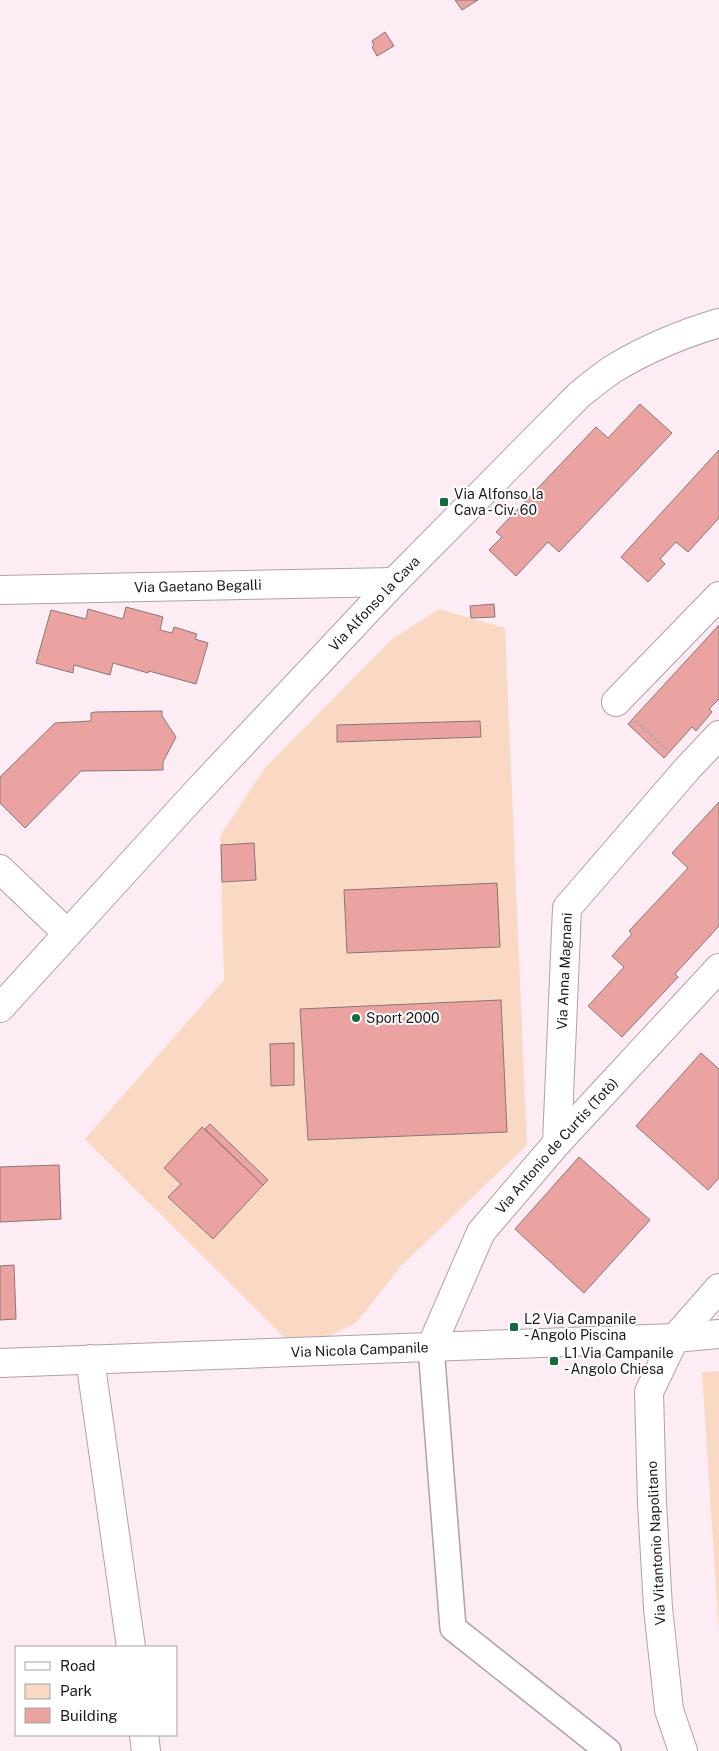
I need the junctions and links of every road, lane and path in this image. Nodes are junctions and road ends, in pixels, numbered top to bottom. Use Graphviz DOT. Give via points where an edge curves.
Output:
graph roads {
  1 [pos="719,323"];
  2 [pos="394,582"];
  3 [pos="0,590"];
  4 [pos="719,596"];
  5 [pos="616,702"];
  6 [pos="719,735"];
  7 [pos="687,769"];
  8 [pos="0,869"];
  9 [pos="67,933"];
  10 [pos="719,968"];
  11 [pos="0,1008"];
  12 [pos="557,1143"];
  13 [pos="719,1288"];
  14 [pos="719,1334"];
  15 [pos="675,1338"];
  16 [pos="431,1347"];
  17 [pos="90,1359"];
  18 [pos="0,1362"];
  19 [pos="131,1646"];
  20 [pos="144,1736"];
  21 [pos="146,1751"];
  22 [pos="608,1751"];
  23 [pos="683,1751"];
  1 -- 2 [label="street, Via Alfonso la Cava" via="648,350 612,370 579,395"];
  2 -- 3 [label="street, Via Gaetano Begalli"];
  2 -- 9 [label="street, Via Alfonso la Cava"];
  4 -- 5 [label="street"];
  5 -- 7 [label="path"];
  6 -- 7 [label="street, Via Anna Magnani"];
  7 -- 12 [label="street, Via Anna Magnani" via="567,908"];
  8 -- 9 [label="street"];
  9 -- 11 [label="street, Via Alfonso la Cava"];
  10 -- 12 [label="street, Via Antonio de Curtis (Totò)"];
  12 -- 16 [label="street, Via Antonio de Curtis (Totò)" via="481,1232"];
  13 -- 15 [label="street, Via Vitantonio Napolitano"];
  14 -- 15 [label="street, Via Nicola Campanile"];
  15 -- 16 [label="street, Via Nicola Campanile"];
  15 -- 23 [label="street, Via Vitantonio Napolitano" via="649,1392 658,1608 669,1710"];
  16 -- 17 [label="street, Via Nicola Campanile"];
  16 -- 22 [label="street" via="452,1628"];
  17 -- 18 [label="street, Via Nicola Campanile"];
  17 -- 19 [label="street"];
  20 -- 21 [label="street"];
}
